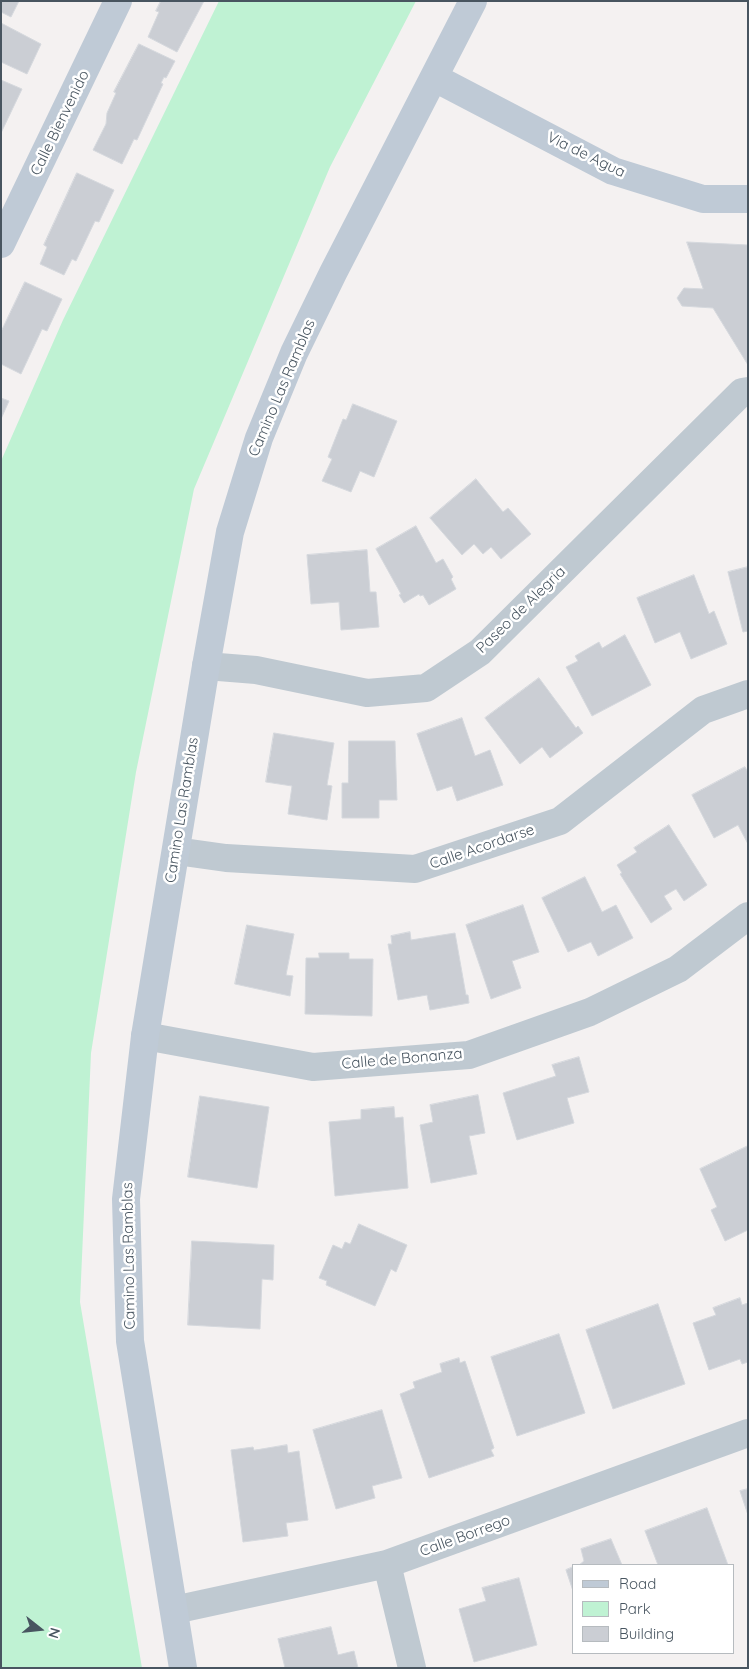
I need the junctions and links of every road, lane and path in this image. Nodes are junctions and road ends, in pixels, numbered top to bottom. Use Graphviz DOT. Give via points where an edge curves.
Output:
graph roads {
  1 [pos="118,1"];
  2 [pos="472,1"];
  3 [pos="435,78"];
  4 [pos="748,199"];
  5 [pos="1,244"];
  6 [pos="748,391"];
  7 [pos="206,666"];
  8 [pos="748,694"];
  9 [pos="176,851"];
  10 [pos="748,916"];
  11 [pos="145,1036"];
  12 [pos="748,1433"];
  13 [pos="388,1564"];
  14 [pos="174,1610"];
  15 [pos="183,1668"];
  16 [pos="412,1668"];
  1 -- 5 [label="main road, Calle Bienvenido"];
  2 -- 3 [label="main road, Camino Las Ramblas"];
  3 -- 4 [label="main road, Via de Agua" via="613,171 703,198"];
  3 -- 7 [label="main road, Camino Las Ramblas" via="294,353 259,438 230,532"];
  6 -- 7 [label="street, Paseo de Alegria" via="742,392 480,652 426,688 367,693 256,670"];
  7 -- 9 [label="main road, Camino Las Ramblas"];
  8 -- 9 [label="street, Calle Acordarse" via="703,710 560,821 415,869 226,858"];
  9 -- 11 [label="main road, Camino Las Ramblas"];
  10 -- 11 [label="street, Calle de Bonanza" via="678,969 590,1012 469,1054 313,1066"];
  11 -- 14 [label="main road, Camino Las Ramblas" via="126,1199 130,1341"];
  12 -- 13 [label="street, Calle Borrego"];
  13 -- 14 [label="street, Calle Borrego"];
  13 -- 16 [label="street"];
  14 -- 15 [label="main road, Camino Las Ramblas"];
}
